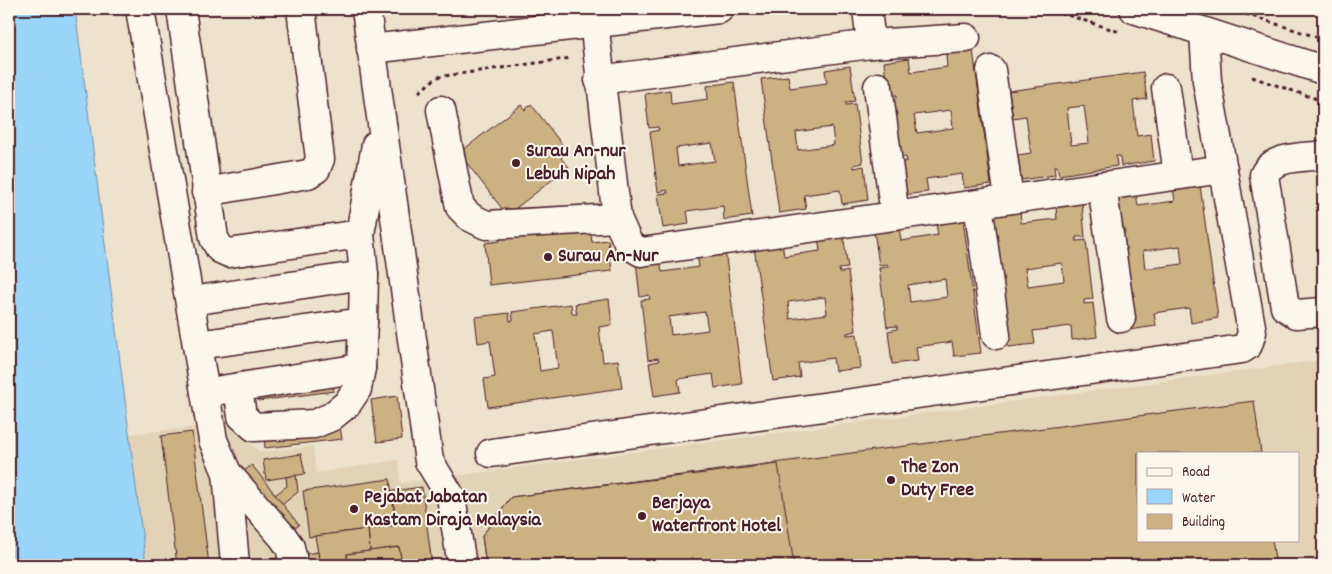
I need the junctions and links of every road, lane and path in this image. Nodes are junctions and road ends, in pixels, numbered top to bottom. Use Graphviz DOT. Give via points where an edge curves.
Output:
graph roads {
  1 [pos="140,9"];
  2 [pos="181,9"];
  3 [pos="302,9"];
  4 [pos="366,9"];
  5 [pos="410,9"];
  6 [pos="435,9"];
  7 [pos="709,9"];
  8 [pos="867,9"];
  9 [pos="1134,9"];
  10 [pos="1230,9"];
  11 [pos="594,22"];
  12 [pos="1195,22"];
  13 [pos="966,38"];
  14 [pos="1323,39"];
  15 [pos="871,44"];
  16 [pos="371,48"];
  17 [pos="579,58"];
  18 [pos="991,70"];
  19 [pos="1323,70"];
  20 [pos="599,80"];
  21 [pos="878,87"];
  22 [pos="1166,88"];
  23 [pos="419,92"];
  24 [pos="441,110"];
  25 [pos="380,121"];
  26 [pos="1323,155"];
  27 [pos="1222,168"];
  28 [pos="1178,175"];
  29 [pos="1102,186"];
  30 [pos="206,192"];
  31 [pos="1009,199"];
  32 [pos="978,204"];
  33 [pos="896,216"];
  34 [pos="616,218"];
  35 [pos="360,234"];
  36 [pos="364,275"];
  37 [pos="190,301"];
  38 [pos="1323,312"];
  39 [pos="1121,318"];
  40 [pos="363,322"];
  41 [pos="996,335"];
  42 [pos="197,345"];
  43 [pos="361,368"];
  44 [pos="238,388"];
  45 [pos="205,393"];
  46 [pos="491,452"];
  47 [pos="227,473"];
  48 [pos="292,556"];
  49 [pos="235,564"];
  50 [pos="460,564"];
  1 -- 37 [label="street"];
  2 -- 30 [label="street"];
  3 -- 30 [label="street" via="320,159 316,169 308,174"];
  4 -- 16 [label="street"];
  5 -- 6 [label="path"];
  7 -- 11 [label="street"];
  8 -- 15 [label="street"];
  9 -- 12 [label="street"];
  10 -- 14 [label="path"];
  11 -- 16 [label="street"];
  11 -- 20 [label="street"];
  12 -- 19 [label="street"];
  12 -- 27 [label="street"];
  13 -- 15 [label="street"];
  15 -- 20 [label="street"];
  16 -- 25 [label="street"];
  17 -- 23 [label="path" via="436,77"];
  18 -- 31 [label="street"];
  20 -- 34 [label="street"];
  21 -- 33 [label="street"];
  22 -- 28 [label="street"];
  24 -- 34 [label="street" via="460,207 470,218 486,225"];
  25 -- 35 [label="street"];
  25 -- 50 [label="street" via="429,461 451,497"];
  26 -- 38 [label="street" via="1279,162 1267,168 1264,175 1285,306 1296,314"];
  27 -- 28 [label="street"];
  27 -- 46 [label="street" via="1252,332 1248,345 1242,349"];
  28 -- 29 [label="street"];
  29 -- 31 [label="street"];
  29 -- 39 [label="street"];
  30 -- 35 [label="street" via="214,238 220,249 229,253"];
  31 -- 32 [label="street"];
  32 -- 33 [label="street"];
  32 -- 41 [label="street"];
  33 -- 34 [label="street" via="641,252 629,245"];
  35 -- 36 [label="street"];
  36 -- 37 [label="street"];
  36 -- 40 [label="street"];
  37 -- 42 [label="street"];
  40 -- 42 [label="street"];
  40 -- 43 [label="street"];
  42 -- 45 [label="street"];
  43 -- 44 [label="street"];
  43 -- 44 [label="street" via="357,389 347,404 331,418 314,424 254,427 242,416"];
  44 -- 45 [label="street"];
  45 -- 47 [label="street" via="213,440"];
  47 -- 48 [label="street" via="290,547"];
  47 -- 49 [label="street"];
}
